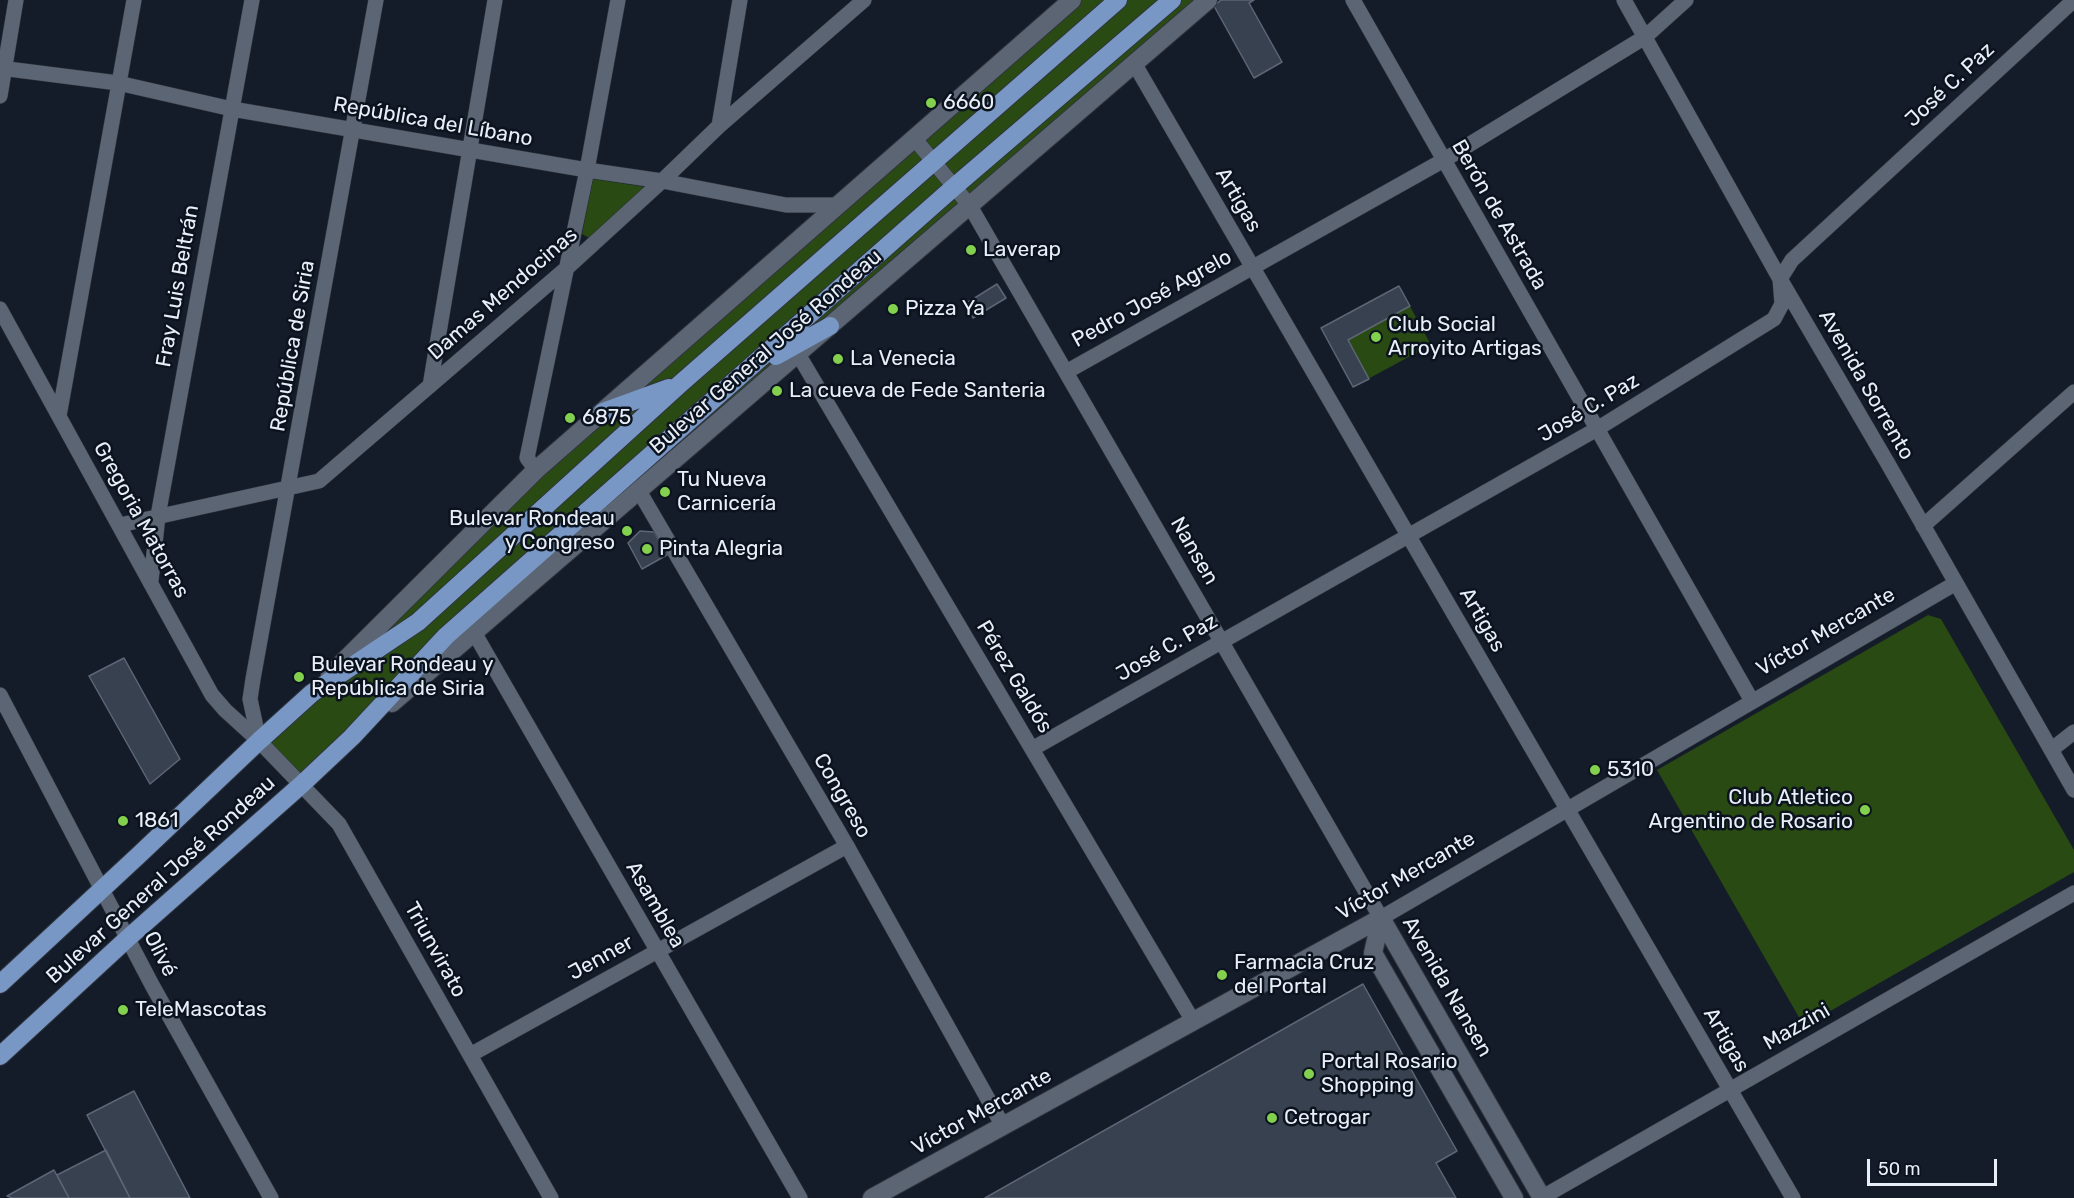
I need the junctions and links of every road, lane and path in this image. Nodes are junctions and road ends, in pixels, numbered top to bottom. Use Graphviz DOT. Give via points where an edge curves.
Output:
graph roads {
  1 [pos="16,0"];
  2 [pos="134,0"];
  3 [pos="252,0"];
  4 [pos="376,0"];
  5 [pos="495,0"];
  6 [pos="618,0"];
  7 [pos="740,0"];
  8 [pos="864,0"];
  9 [pos="1072,0"];
  10 [pos="1118,0"];
  11 [pos="1208,0"];
  12 [pos="1353,0"];
  13 [pos="1624,0"];
  14 [pos="1686,0"];
  15 [pos="1171,1"];
  16 [pos="2071,3"];
  17 [pos="1645,37"];
  18 [pos="1134,63"];
  19 [pos="2,68"];
  20 [pos="118,83"];
  21 [pos="0,96"];
  22 [pos="232,109"];
  23 [pos="719,126"];
  24 [pos="354,130"];
  25 [pos="914,138"];
  26 [pos="470,150"];
  27 [pos="1444,160"];
  28 [pos="933,161"];
  29 [pos="587,170"];
  30 [pos="662,181"];
  31 [pos="954,187"];
  32 [pos="856,190"];
  33 [pos="970,206"];
  34 [pos="1253,266"];
  35 [pos="568,267"];
  36 [pos="1780,279"];
  37 [pos="0,309"];
  38 [pos="830,326"];
  39 [pos="798,354"];
  40 [pos="748,371"];
  41 [pos="1066,372"];
  42 [pos="680,384"];
  43 [pos="430,386"];
  44 [pos="2074,392"];
  45 [pos="603,412"];
  46 [pos="59,416"];
  47 [pos="1597,429"];
  48 [pos="537,470"];
  49 [pos="289,487"];
  50 [pos="639,491"];
  51 [pos="158,516"];
  52 [pos="120,525"];
  53 [pos="1923,526"];
  54 [pos="1409,535"];
  55 [pos="151,581"];
  56 [pos="1956,583"];
  57 [pos="475,634"];
  58 [pos="1222,641"];
  59 [pos="312,693"];
  60 [pos="0,695"];
  61 [pos="250,699"];
  62 [pos="1752,701"];
  63 [pos="225,710"];
  64 [pos="2074,732"];
  65 [pos="352,737"];
  66 [pos="259,741"];
  67 [pos="1032,749"];
  68 [pos="2051,750"];
  69 [pos="301,785"];
  70 [pos="2074,790"];
  71 [pos="1567,809"];
  72 [pos="848,846"];
  73 [pos="101,891"];
  74 [pos="2074,893"];
  75 [pos="1381,918"];
  76 [pos="128,938"];
  77 [pos="658,951"];
  78 [pos="0,984"];
  79 [pos="1193,1021"];
  80 [pos="470,1055"];
  81 [pos="0,1056"];
  82 [pos="1730,1090"];
  83 [pos="1003,1126"];
  84 [pos="271,1198"];
  85 [pos="551,1198"];
  86 [pos="800,1198"];
  87 [pos="872,1198"];
  88 [pos="1514,1198"];
  89 [pos="1542,1198"];
  90 [pos="1793,1198"];
  1 -- 19 [label="street"];
  2 -- 20 [label="street"];
  3 -- 22 [label="street, Fray Luis Beltrán"];
  4 -- 24 [label="street, República de Siria"];
  5 -- 26 [label="street"];
  6 -- 29 [label="street"];
  7 -- 23 [label="street"];
  8 -- 23 [label="street, Damas Mendocinas"];
  9 -- 25 [label="main road, Bulevar General José Rondeau"];
  10 -- 28 [label="main road, Bulevar General José Rondeau"];
  11 -- 18 [label="main road, Bulevar General José Rondeau"];
  12 -- 27 [label="street, Berón de Astrada"];
  13 -- 17 [label="street, Avenida Sorrento"];
  14 -- 17 [label="street, Pedro José Agrelo"];
  15 -- 31 [label="main road, Bulevar General José Rondeau"];
  16 -- 36 [label="street, José C. Paz" via="1792,260"];
  17 -- 27 [label="street, Pedro José Agrelo"];
  17 -- 36 [label="street, Avenida Sorrento"];
  18 -- 33 [label="main road, Bulevar General José Rondeau"];
  18 -- 34 [label="street, Artigas"];
  19 -- 20 [label="street, República del Líbano"];
  19 -- 21 [label="street"];
  20 -- 22 [label="street, República del Líbano"];
  20 -- 46 [label="street"];
  22 -- 24 [label="street, República del Líbano"];
  22 -- 51 [label="street, Fray Luis Beltrán"];
  23 -- 30 [label="street, Damas Mendocinas"];
  24 -- 26 [label="street, República del Líbano"];
  24 -- 49 [label="street, República de Siria"];
  25 -- 28 [label="street"];
  25 -- 32 [label="main road, Bulevar General José Rondeau"];
  26 -- 29 [label="street, República del Líbano"];
  26 -- 43 [label="street"];
  27 -- 34 [label="street, Pedro José Agrelo"];
  27 -- 47 [label="street, Berón de Astrada"];
  28 -- 31 [label="street"];
  28 -- 42 [label="main road, Bulevar General José Rondeau"];
  29 -- 30 [label="street, República del Líbano"];
  29 -- 35 [label="street"];
  30 -- 32 [label="street, República del Líbano" via="786,205 837,205"];
  30 -- 35 [label="street, Damas Mendocinas"];
  31 -- 33 [label="street"];
  31 -- 40 [label="main road, Bulevar General José Rondeau"];
  32 -- 45 [label="main road, Bulevar General José Rondeau"];
  33 -- 38 [label="main road, Bulevar General José Rondeau"];
  33 -- 41 [label="street, Nansen"];
  34 -- 41 [label="street, Pedro José Agrelo"];
  34 -- 54 [label="street, Artigas"];
  35 -- 43 [label="street, Damas Mendocinas"];
  35 -- 48 [label="street" via="527,458"];
  36 -- 47 [label="street, José C. Paz" via="1782,303 1774,319"];
  36 -- 53 [label="street, Avenida Sorrento"];
  37 -- 46 [label="street, Gregoria Matorras"];
  38 -- 39 [label="main road, Bulevar General José Rondeau"];
  38 -- 40 [label="main road"];
  39 -- 50 [label="main road, Bulevar General José Rondeau"];
  39 -- 67 [label="street, Pérez Galdós"];
  40 -- 65 [label="main road, Bulevar General José Rondeau" via="446,636"];
  41 -- 58 [label="street, Nansen"];
  42 -- 45 [label="main road"];
  42 -- 59 [label="main road, Bulevar General José Rondeau" via="418,622"];
  43 -- 49 [label="street, Damas Mendocinas" via="319,481"];
  44 -- 53 [label="street"];
  45 -- 48 [label="main road, Bulevar General José Rondeau"];
  46 -- 52 [label="street, Gregoria Matorras"];
  47 -- 54 [label="street, José C. Paz"];
  47 -- 62 [label="street, Berón de Astrada"];
  48 -- 59 [label="main road, Bulevar General José Rondeau"];
  49 -- 51 [label="street, Damas Mendocinas"];
  49 -- 61 [label="street, República de Siria"];
  50 -- 57 [label="main road, Bulevar General José Rondeau"];
  50 -- 72 [label="street, Congreso"];
  51 -- 52 [label="street, Damas Mendocinas"];
  51 -- 55 [label="street, Fray Luis Beltrán"];
  52 -- 55 [label="street, Gregoria Matorras"];
  53 -- 56 [label="street, Avenida Sorrento"];
  54 -- 58 [label="street, José C. Paz"];
  54 -- 71 [label="street, Artigas"];
  55 -- 63 [label="street, Gregoria Matorras" via="212,695"];
  56 -- 62 [label="street, Víctor Mercante"];
  56 -- 68 [label="street, Avenida Sorrento"];
  57 -- 65 [label="main road, Bulevar General José Rondeau"];
  57 -- 77 [label="street, Asamblea"];
  58 -- 67 [label="street, José C. Paz"];
  58 -- 75 [label="street, Nansen"];
  59 -- 66 [label="main road, Bulevar General José Rondeau"];
  60 -- 73 [label="street, Olivé"];
  61 -- 63 [label="street" via="235,710"];
  61 -- 66 [label="street, República de Siria"];
  62 -- 71 [label="street, Víctor Mercante"];
  63 -- 66 [label="street, Gregoria Matorras"];
  64 -- 68 [label="street"];
  65 -- 69 [label="main road, Bulevar General José Rondeau"];
  66 -- 69 [label="street, Triunvirato"];
  66 -- 73 [label="main road, Bulevar General José Rondeau"];
  67 -- 79 [label="street, Pérez Galdós"];
  68 -- 70 [label="street, Avenida Sorrento"];
  69 -- 76 [label="main road, Bulevar General José Rondeau"];
  69 -- 80 [label="street, Triunvirato" via="339,824"];
  71 -- 75 [label="street, Víctor Mercante"];
  71 -- 82 [label="street, Artigas"];
  72 -- 77 [label="street, Jenner"];
  72 -- 83 [label="street, Congreso"];
  73 -- 76 [label="street, Olivé"];
  73 -- 78 [label="main road, Bulevar General José Rondeau"];
  74 -- 82 [label="street, Mazzini"];
  75 -- 79 [label="main road, Víctor Mercante"];
  75 -- 88 [label="main road, Avenida Nansen" via="1373,953"];
  75 -- 89 [label="main road, Avenida Nansen"];
  76 -- 81 [label="main road, Bulevar General José Rondeau"];
  76 -- 84 [label="street, Olivé"];
  77 -- 80 [label="street, Jenner"];
  77 -- 86 [label="street, Asamblea"];
  79 -- 83 [label="main road, Víctor Mercante"];
  80 -- 85 [label="street, Triunvirato"];
  82 -- 89 [label="street, Mazzini"];
  82 -- 90 [label="street, Artigas"];
  83 -- 87 [label="main road, Víctor Mercante"];
}
